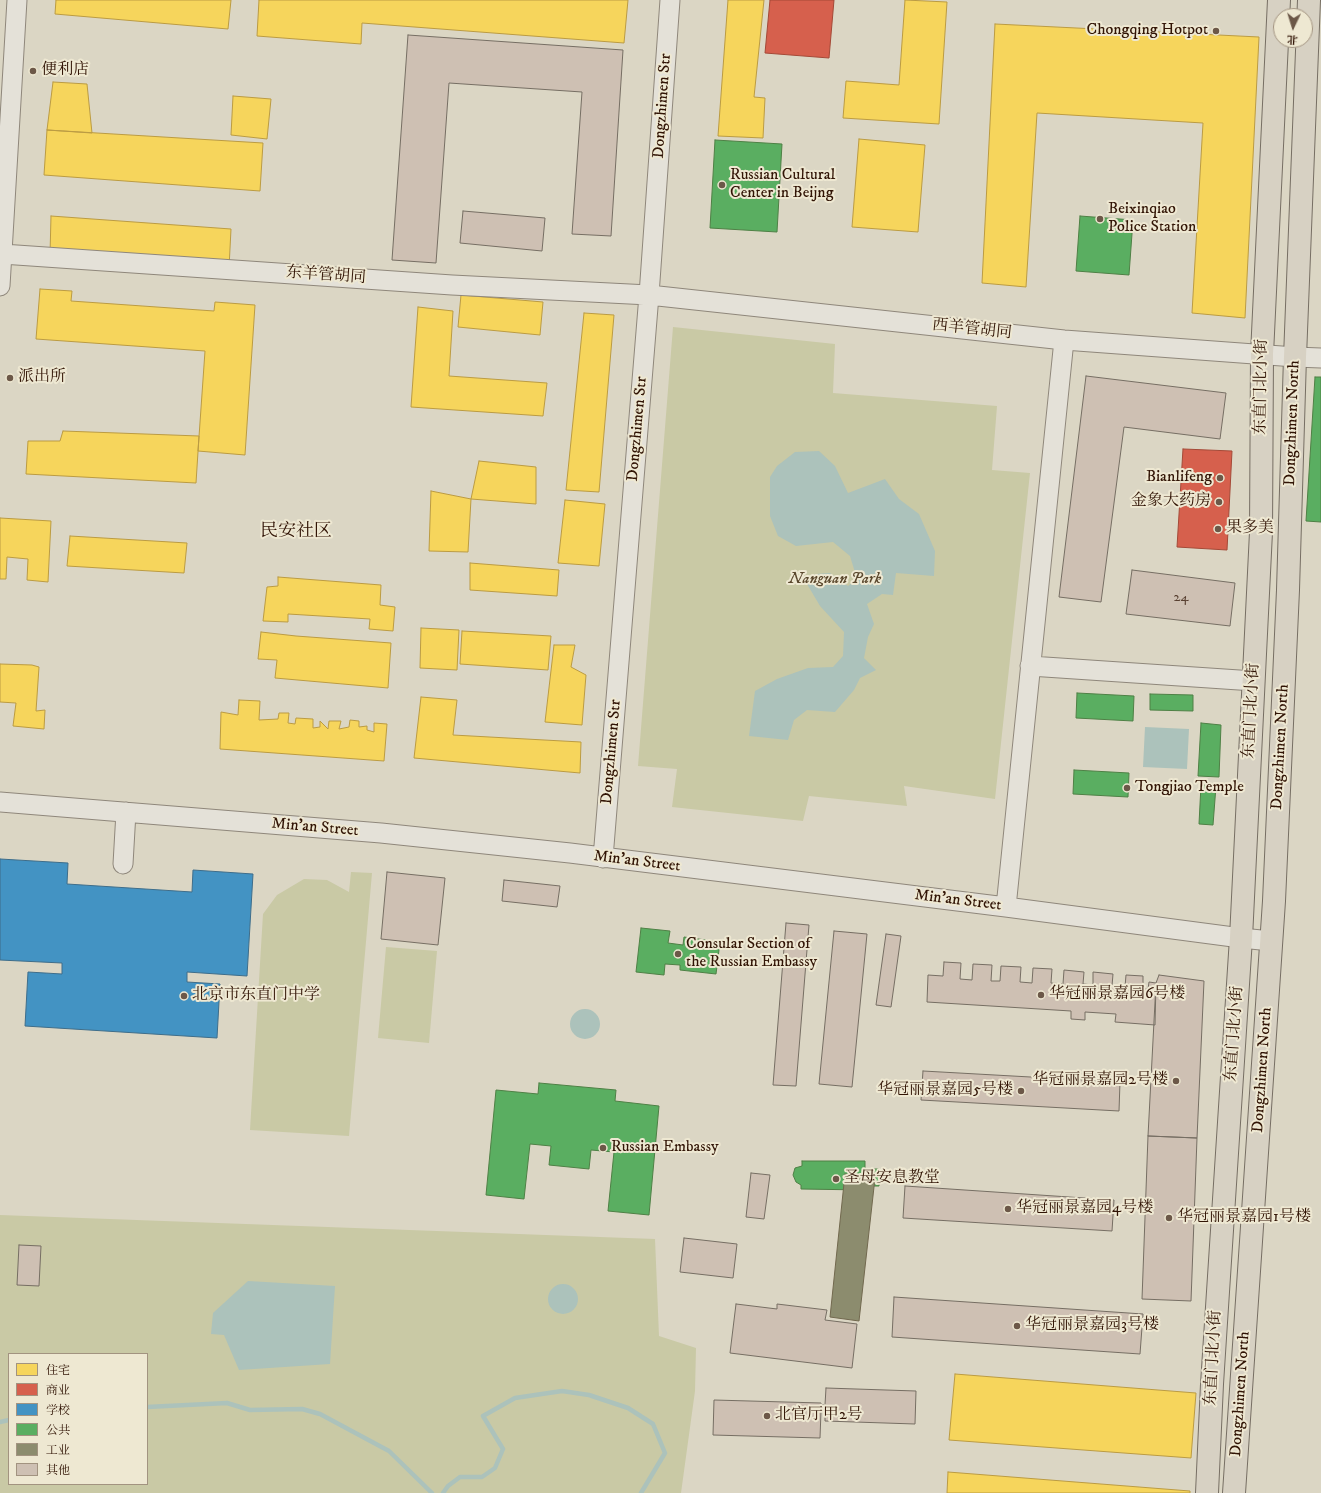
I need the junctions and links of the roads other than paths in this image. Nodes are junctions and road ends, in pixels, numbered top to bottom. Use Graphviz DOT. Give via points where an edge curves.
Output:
graph roads {
  1 [pos="17,0"];
  2 [pos="670,0"];
  3 [pos="1279,0"];
  4 [pos="1310,0"];
  5 [pos="2,254"];
  6 [pos="0,286"];
  7 [pos="649,295"];
  8 [pos="1064,340"];
  9 [pos="1262,354"];
  10 [pos="1295,357"];
  11 [pos="1321,358"];
  12 [pos="1030,666"];
  13 [pos="1254,681"];
  14 [pos="0,802"];
  15 [pos="126,812"];
  16 [pos="603,858"];
  17 [pos="123,864"];
  18 [pos="1006,906"];
  19 [pos="1241,938"];
  20 [pos="1272,941"];
  21 [pos="1207,1493"];
  22 [pos="1234,1493"];
  1 -- 5 [label="street"];
  2 -- 7 [label="street, Dongzhimen Str"];
  3 -- 9 [label="main road, 东直门北小街"];
  4 -- 10 [label="main road, Dongzhimen North"];
  5 -- 6 [label="street"];
  5 -- 7 [label="street, 东羊管胡同" via="452,285"];
  7 -- 8 [label="street, 西羊管胡同"];
  7 -- 16 [label="street, Dongzhimen Str"];
  8 -- 9 [label="street, 西羊管胡同"];
  8 -- 12 [label="street"];
  9 -- 10 [label="street, 西羊管胡同"];
  9 -- 13 [label="main road, 东直门北小街" via="1261,532"];
  10 -- 11 [label="street, 西羊管胡同"];
  10 -- 20 [label="main road, Dongzhimen North"];
  12 -- 13 [label="street"];
  12 -- 18 [label="street"];
  13 -- 19 [label="main road, 东直门北小街"];
  14 -- 15 [label="street, Min'an Street"];
  15 -- 16 [label="street, Min'an Street" via="381,833"];
  15 -- 17 [label="street"];
  16 -- 18 [label="street, Min'an Street"];
  18 -- 19 [label="street, Min'an Street"];
  19 -- 20 [label="street, Min'an Street"];
  19 -- 21 [label="main road, 东直门北小街"];
  20 -- 22 [label="main road, Dongzhimen North"];
}
